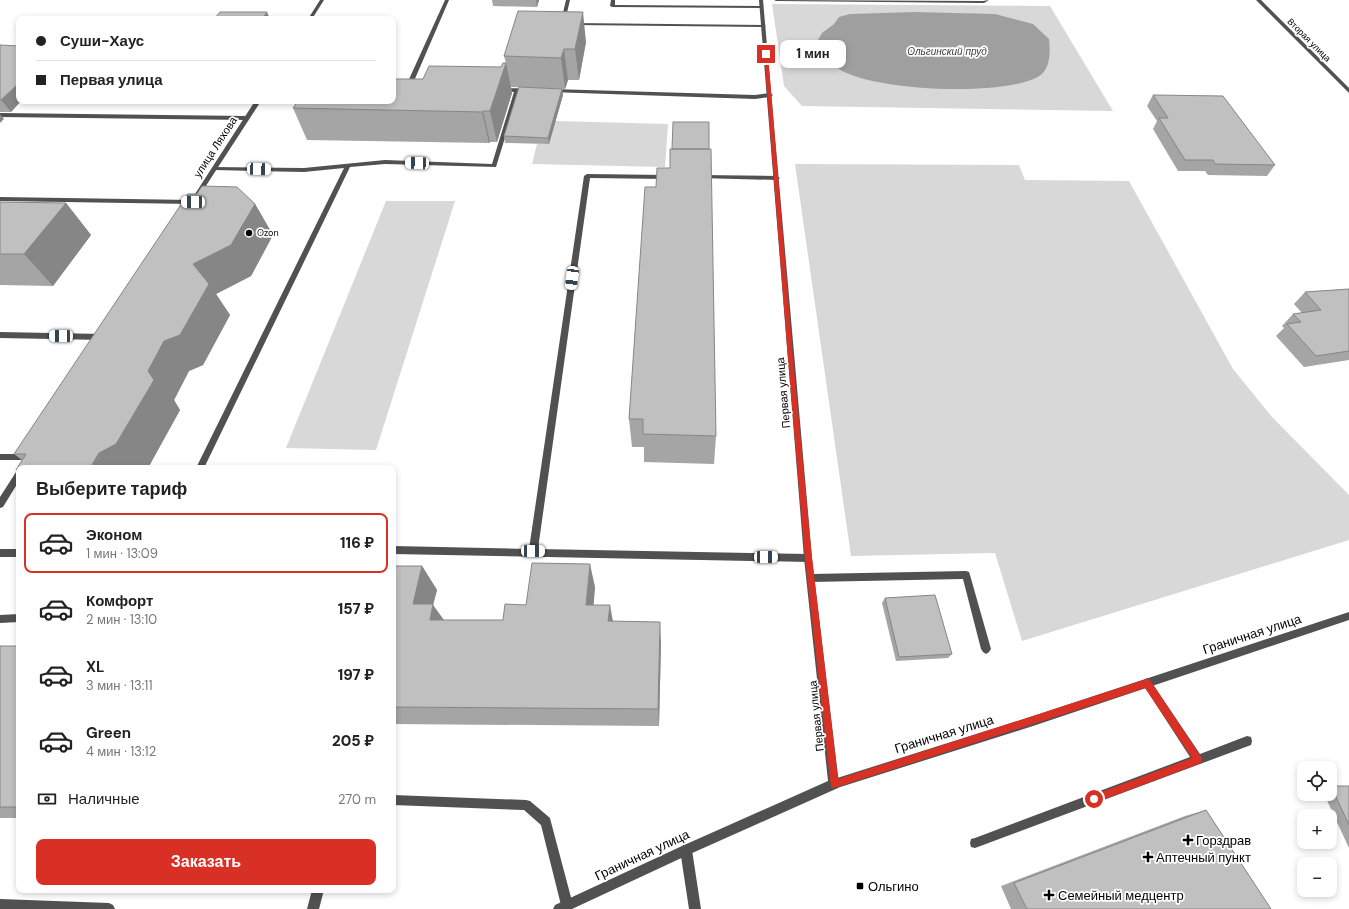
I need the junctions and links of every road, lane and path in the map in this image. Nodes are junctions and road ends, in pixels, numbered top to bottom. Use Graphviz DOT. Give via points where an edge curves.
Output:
graph roads {
  1 [pos="322,0"];
  2 [pos="447,0"];
  3 [pos="568,0"];
  4 [pos="613,0"];
  5 [pos="776,0"];
  6 [pos="987,0"];
  7 [pos="1258,0"];
  8 [pos="762,3"];
  9 [pos="312,16"];
  10 [pos="764,26"];
  11 [pos="400,87"];
  12 [pos="408,88"];
  13 [pos="416,88"];
  14 [pos="494,90"];
  15 [pos="517,90"];
  16 [pos="533,91"];
  17 [pos="548,91"];
  18 [pos="1349,91"];
  19 [pos="770,95"];
  20 [pos="256,104"];
  21 [pos="0,115"];
  22 [pos="247,118"];
  23 [pos="348,166"];
  24 [pos="215,168"];
  25 [pos="672,177"];
  26 [pos="695,177"];
  27 [pos="776,178"];
  28 [pos="0,199"];
  29 [pos="193,202"];
  30 [pos="189,208"];
  31 [pos="0,335"];
  32 [pos="102,344"];
  33 [pos="0,457"];
  34 [pos="30,457"];
  35 [pos="201,465"];
  36 [pos="16,479"];
  37 [pos="0,504"];
  38 [pos="396,550"];
  39 [pos="533,551"];
  40 [pos="0,553"];
  41 [pos="16,553"];
  42 [pos="808,558"];
  43 [pos="811,578"];
  44 [pos="1348,617"];
  45 [pos="16,618"];
  46 [pos="0,619"];
  47 [pos="986,650"];
  48 [pos="1147,683"];
  49 [pos="1247,741"];
  50 [pos="1198,760"];
  51 [pos="834,784"];
  52 [pos="396,800"];
  53 [pos="975,843"];
  54 [pos="686,850"];
  55 [pos="317,893"];
  56 [pos="0,905"];
  57 [pos="563,907"];
  58 [pos="109,909"];
  59 [pos="312,909"];
  60 [pos="695,909"];
  1 -- 9 [label="street"];
  2 -- 12 [label="street"];
  3 -- 10 [label="street" via="562,24"];
  4 -- 8 [label="street" via="612,6"];
  5 -- 6 [label="street"];
  7 -- 18 [label="street, Вторая улица"];
  8 -- 10 [label="street, Первая улица"];
  10 -- 19 [label="street, Первая улица"];
  11 -- 12 [label="street"];
  12 -- 13 [label="street"];
  14 -- 15 [label="street"];
  15 -- 16 [label="street"];
  15 -- 23 [label="street" via="494,166 385,162"];
  17 -- 19 [label="street" via="755,97"];
  19 -- 27 [label="street, Первая улица"];
  20 -- 22 [label="street, улица Ляхова"];
  21 -- 22 [label="street"];
  22 -- 24 [label="street, улица Ляхова"];
  23 -- 24 [label="street" via="304,170"];
  23 -- 35 [label="street"];
  24 -- 29 [label="street, улица Ляхова"];
  25 -- 39 [label="street" via="587,176"];
  26 -- 27 [label="street"];
  27 -- 42 [label="street, Первая улица"];
  28 -- 29 [label="street"];
  29 -- 30 [label="street, улица Ляхова"];
  31 -- 32 [label="street" via="109,334"];
  33 -- 34 [label="street"];
  36 -- 37 [label="street"];
  38 -- 39 [label="street"];
  39 -- 42 [label="street"];
  40 -- 41 [label="street"];
  42 -- 43 [label="street, Первая улица"];
  43 -- 47 [label="street" via="966,575"];
  43 -- 51 [label="street, Первая улица"];
  44 -- 48 [label="street, Граничная улица"];
  45 -- 46 [label="street"];
  48 -- 50 [label="street"];
  48 -- 51 [label="street, Граничная улица"];
  49 -- 50 [label="street"];
  50 -- 53 [label="street"];
  51 -- 54 [label="street, Граничная улица"];
  52 -- 57 [label="street" via="526,804 546,822"];
  54 -- 57 [label="street, Граничная улица"];
  54 -- 60 [label="street"];
  55 -- 59 [label="street"];
  56 -- 58 [label="street"];
}
